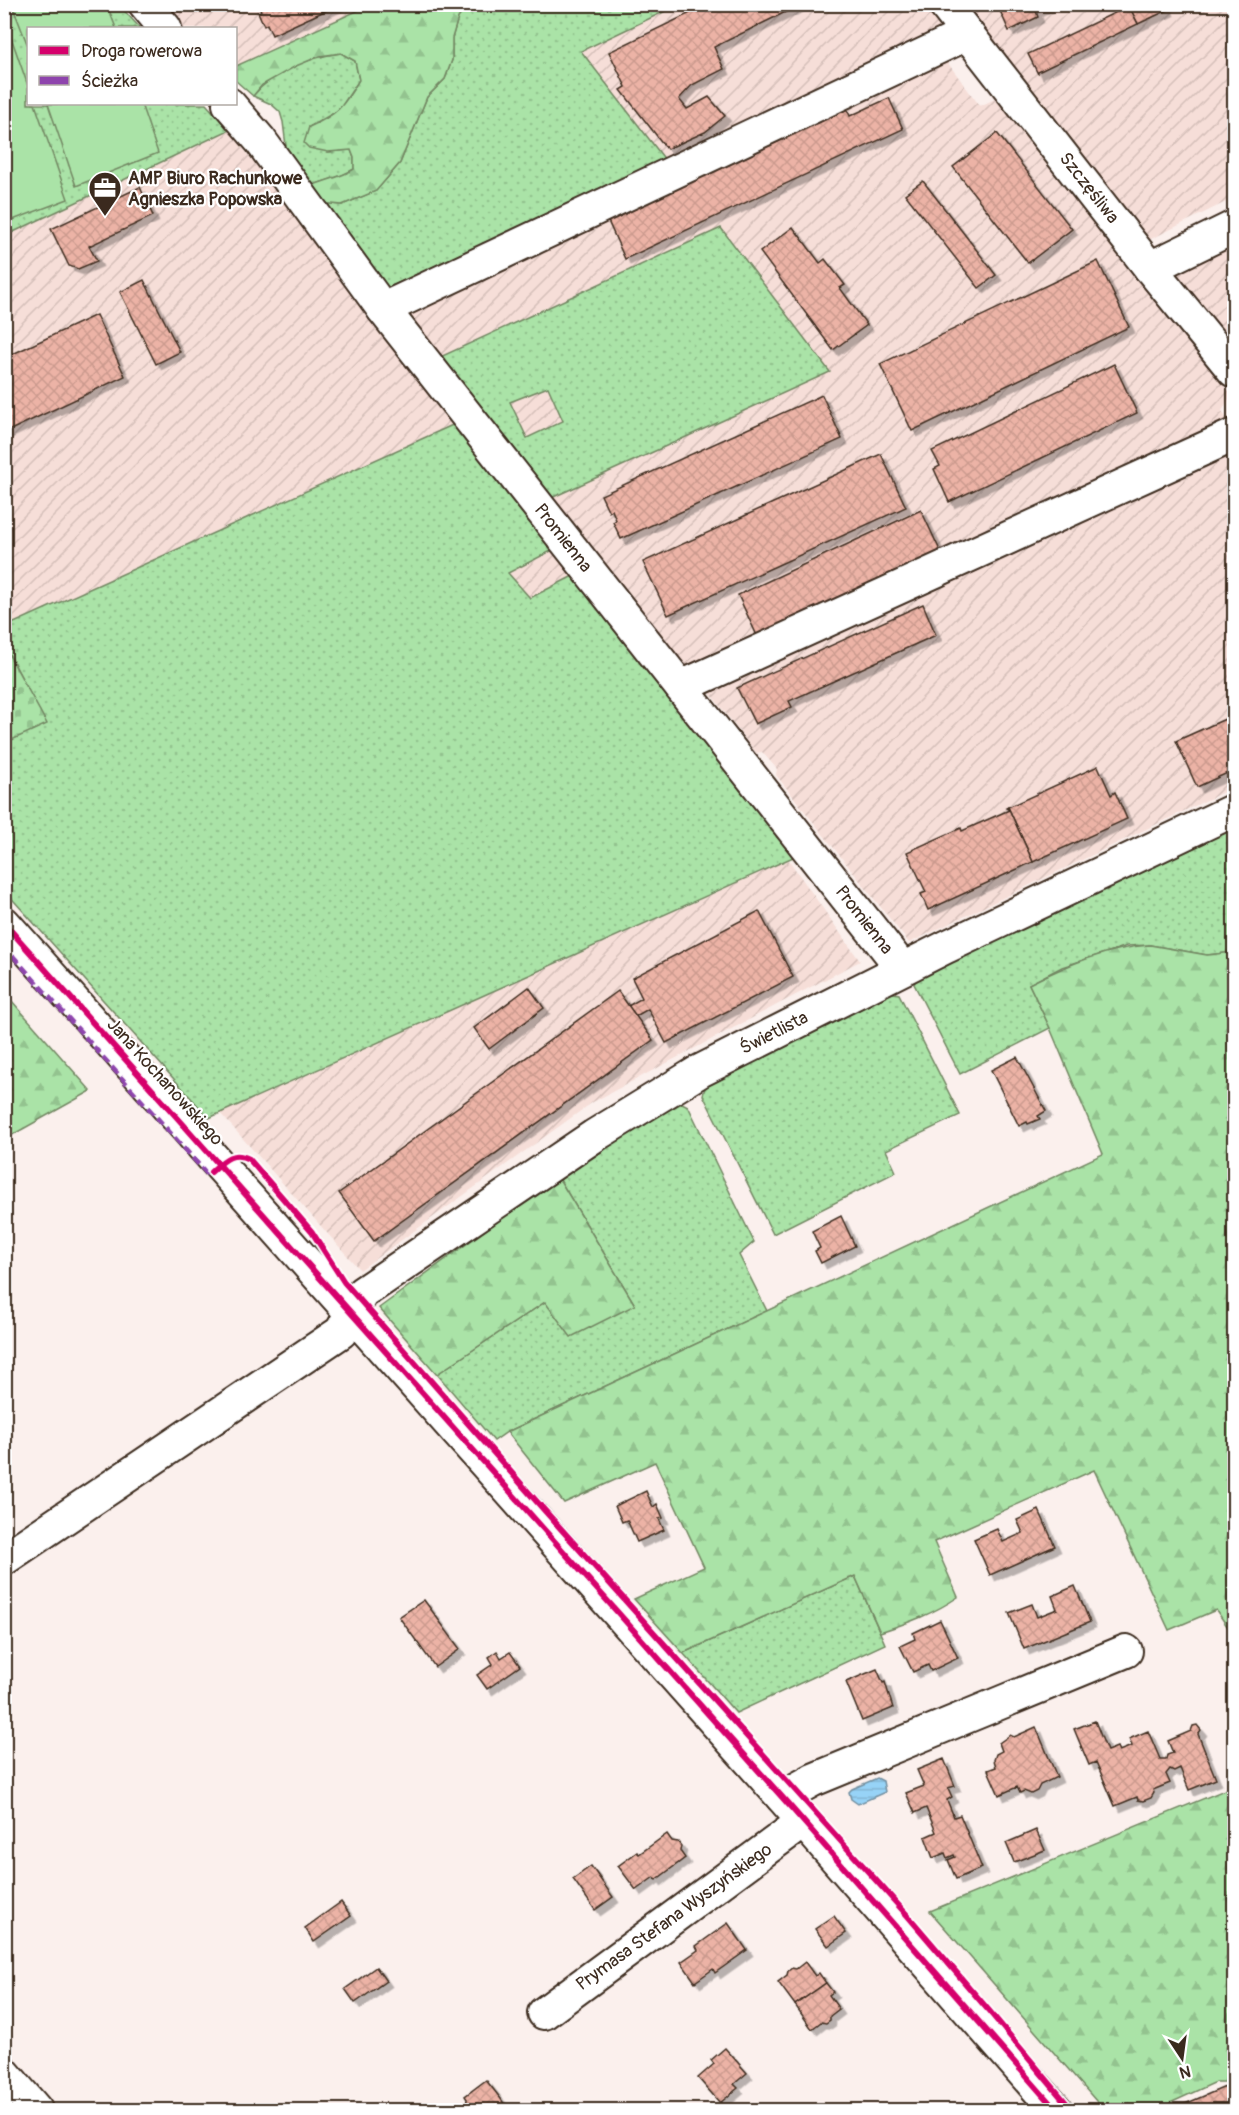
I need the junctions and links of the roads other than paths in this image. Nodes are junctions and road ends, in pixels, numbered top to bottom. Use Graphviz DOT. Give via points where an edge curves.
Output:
graph roads {
  1 [pos="145,4"];
  2 [pos="944,4"];
  3 [pos="164,27"];
  4 [pos="967,34"];
  5 [pos="230,105"];
  6 [pos="1234,227"];
  7 [pos="1150,267"];
  8 [pos="383,309"];
  9 [pos="1234,371"];
  10 [pos="1234,435"];
  11 [pos="681,687"];
  12 [pos="1234,810"];
  13 [pos="4,923"];
  14 [pos="902,968"];
  15 [pos="351,1313"];
  16 [pos="4,1559"];
  17 [pos="1126,1651"];
  18 [pos="782,1797"];
  19 [pos="804,1821"];
  20 [pos="544,2013"];
  21 [pos="4,2073"];
  22 [pos="36,2110"];
  23 [pos="1056,2110"];
  1 -- 3 [label="street"];
  2 -- 4 [label="street, Szczęśliwa"];
  4 -- 7 [label="street, Szczęśliwa"];
  4 -- 8 [label="street"];
  5 -- 8 [label="street, Promienna" via="260,140"];
  6 -- 7 [label="street"];
  7 -- 9 [label="street, Szczęśliwa"];
  8 -- 11 [label="street, Promienna"];
  10 -- 11 [label="street"];
  11 -- 14 [label="street, Promienna"];
  12 -- 14 [label="street, Świetlista"];
  13 -- 15 [label="street, Jana Kochanowskiego"];
  14 -- 15 [label="street, Świetlista" via="700,1071 594,1136 362,1293"];
  15 -- 16 [label="street, Świetlista" via="341,1332"];
  15 -- 18 [label="street"];
  17 -- 18 [label="street" via="813,1780"];
  18 -- 19 [label="street"];
  19 -- 20 [label="street, Prymasa Stefana Wyszyńskiego"];
  19 -- 23 [label="street"];
  21 -- 22 [label="street"];
}
